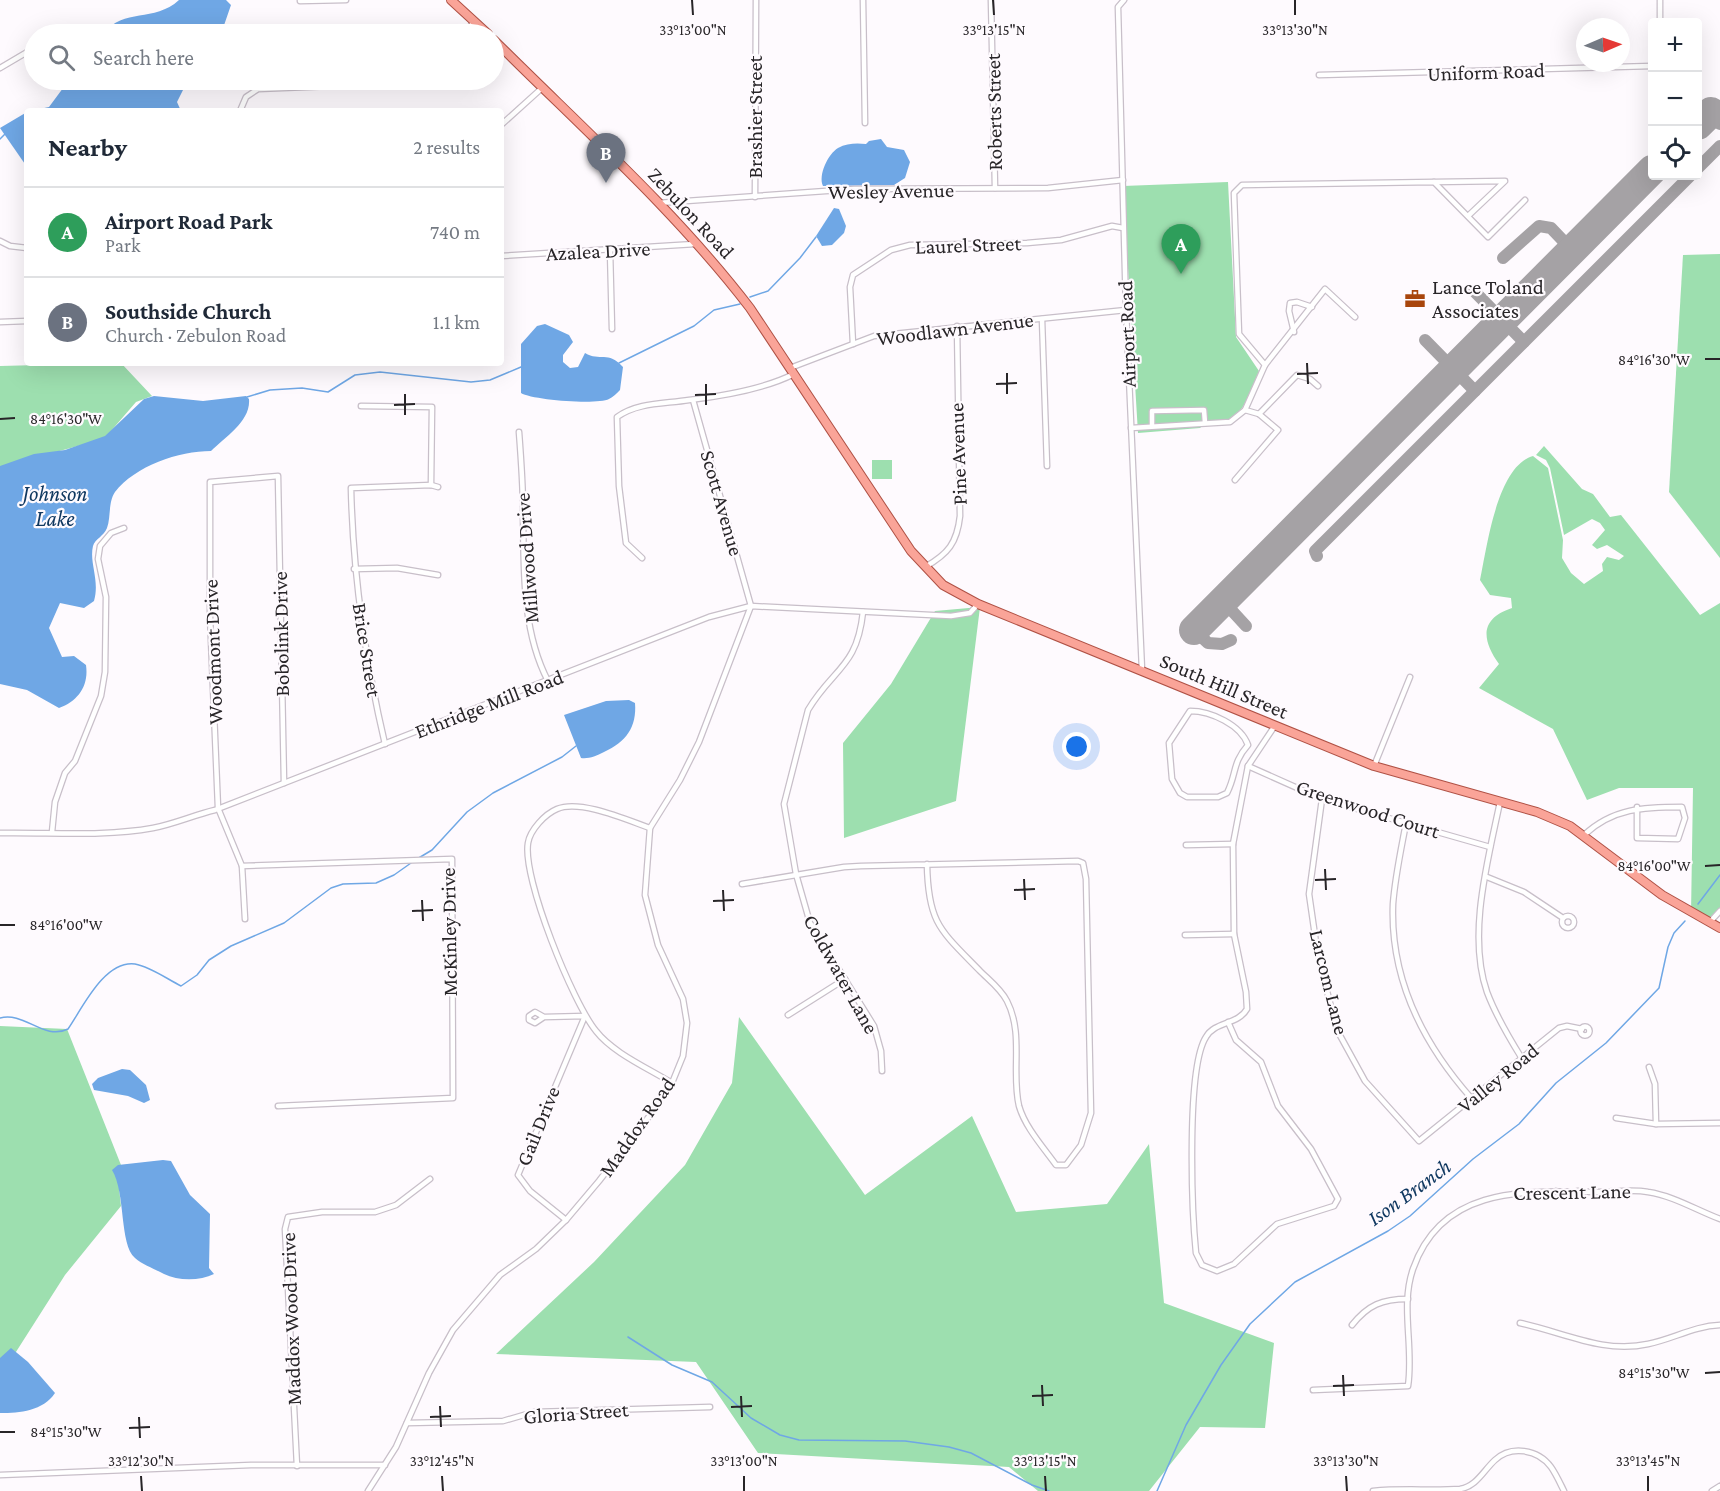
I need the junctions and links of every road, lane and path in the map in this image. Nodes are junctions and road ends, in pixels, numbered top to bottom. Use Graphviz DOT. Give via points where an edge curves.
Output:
graph roads {
  1 [pos="346,0"];
  2 [pos="451,0"];
  3 [pos="756,0"];
  4 [pos="863,0"];
  5 [pos="991,0"];
  6 [pos="1124,0"];
  7 [pos="1660,0"];
  8 [pos="300,1"];
  9 [pos="1660,18"];
  10 [pos="475,21"];
  11 [pos="472,24"];
  12 [pos="478,24"];
  13 [pos="504,50"];
  14 [pos="24,54"];
  15 [pos="1648,66"];
  16 [pos="0,68"];
  17 [pos="1319,75"];
  18 [pos="542,88"];
  19 [pos="256,90"];
  20 [pos="241,108"];
  21 [pos="504,122"];
  22 [pos="865,123"];
  23 [pos="1123,180"];
  24 [pos="1434,182"];
  25 [pos="995,188"];
  26 [pos="755,198"];
  27 [pos="1525,200"];
  28 [pos="658,203"];
  29 [pos="1468,216"];
  30 [pos="1124,228"];
  31 [pos="0,241"];
  32 [pos="695,244"];
  33 [pos="24,248"];
  34 [pos="610,250"];
  35 [pos="504,256"];
  36 [pos="1312,307"];
  37 [pos="1126,310"];
  38 [pos="1355,317"];
  39 [pos="1042,319"];
  40 [pos="24,321"];
  41 [pos="0,322"];
  42 [pos="957,326"];
  43 [pos="612,329"];
  44 [pos="1293,332"];
  45 [pos="853,344"];
  46 [pos="1265,365"];
  47 [pos="792,371"];
  48 [pos="1318,386"];
  49 [pos="693,400"];
  50 [pos="361,406"];
  51 [pos="1245,410"];
  52 [pos="1259,414"];
  53 [pos="1205,423"];
  54 [pos="1152,426"];
  55 [pos="1131,428"];
  56 [pos="519,432"];
  57 [pos="1047,466"];
  58 [pos="1235,480"];
  59 [pos="278,485"];
  60 [pos="431,485"];
  61 [pos="438,487"];
  62 [pos="124,528"];
  63 [pos="642,558"];
  64 [pos="924,567"];
  65 [pos="354,569"];
  66 [pos="438,575"];
  67 [pos="978,604"];
  68 [pos="751,606"];
  69 [pos="863,612"];
  70 [pos="1142,670"];
  71 [pos="1410,677"];
  72 [pos="548,681"];
  73 [pos="1208,699"];
  74 [pos="1201,711"];
  75 [pos="1274,727"];
  76 [pos="385,744"];
  77 [pos="1248,766"];
  78 [pos="1374,766"];
  79 [pos="284,783"];
  80 [pos="1322,799"];
  81 [pos="1500,802"];
  82 [pos="1637,807"];
  83 [pos="218,808"];
  84 [pos="1406,823"];
  85 [pos="650,828"];
  86 [pos="52,832"];
  87 [pos="0,833"];
  88 [pos="1584,835"];
  89 [pos="1233,844"];
  90 [pos="1186,845"];
  91 [pos="1490,847"];
  92 [pos="927,864"];
  93 [pos="242,866"];
  94 [pos="796,874"];
  95 [pos="1487,877"];
  96 [pos="742,885"];
  97 [pos="1720,911"];
  98 [pos="1563,918"];
  99 [pos="245,919"];
  100 [pos="1709,923"];
  101 [pos="1720,928"];
  102 [pos="1234,933"];
  103 [pos="1185,935"];
  104 [pos="845,979"];
  105 [pos="788,1015"];
  106 [pos="585,1016"];
  107 [pos="544,1017"];
  108 [pos="1227,1022"];
  109 [pos="1582,1029"];
  110 [pos="1521,1057"];
  111 [pos="1649,1066"];
  112 [pos="882,1071"];
  113 [pos="672,1083"];
  114 [pos="1472,1099"];
  115 [pos="278,1106"];
  116 [pos="1616,1118"];
  117 [pos="1720,1123"];
  118 [pos="1656,1124"];
  119 [pos="1419,1141"];
  120 [pos="430,1179"];
  121 [pos="1720,1219"];
  122 [pos="566,1220"];
  123 [pos="1408,1299"];
  124 [pos="1520,1323"];
  125 [pos="1352,1325"];
  126 [pos="1720,1325"];
  127 [pos="1313,1390"];
  128 [pos="710,1407"];
  129 [pos="407,1423"];
  130 [pos="385,1465"];
  131 [pos="297,1466"];
  132 [pos="0,1475"];
  133 [pos="1720,1486"];
  134 [pos="368,1491"];
  135 [pos="1373,1491"];
  136 [pos="1564,1491"];
  137 [pos="1712,1491"];
  1 -- 8 [label="street"];
  2 -- 10 [label="main road"];
  3 -- 26 [label="street, Brashier Street"];
  4 -- 22 [label="street"];
  5 -- 25 [label="street, Roberts Street"];
  6 -- 23 [label="street, Airport Road" via="1118,7"];
  7 -- 9 [label="street"];
  10 -- 11 [label="street"];
  10 -- 12 [label="main road"];
  13 -- 18 [label="main road, Zebulon Road"];
  14 -- 16 [label="street"];
  15 -- 17 [label="street, Uniform Road"];
  18 -- 21 [label="street"];
  18 -- 28 [label="main road, Zebulon Road"];
  19 -- 20 [label="street" via="246,97"];
  23 -- 25 [label="street, Wesley Avenue" via="1048,188"];
  23 -- 30 [label="street, Airport Road"];
  24 -- 29 [label="street"];
  24 -- 29 [label="street" via="1505,181"];
  24 -- 46 [label="street" via="1242,185 1234,193 1239,334"];
  25 -- 26 [label="street, Wesley Avenue" via="854,189"];
  26 -- 28 [label="street, Wesley Avenue"];
  27 -- 29 [label="street" via="1488,237"];
  28 -- 32 [label="main road, Zebulon Road"];
  30 -- 37 [label="street, Airport Road"];
  30 -- 45 [label="street, Laurel Street" via="1112,226 1061,240 910,245 891,250 853,275"];
  31 -- 33 [label="street"];
  32 -- 34 [label="street, Azalea Drive"];
  32 -- 47 [label="main road, Zebulon Road" via="750,308"];
  34 -- 35 [label="street, Azalea Drive"];
  34 -- 43 [label="street"];
  36 -- 38 [label="street" via="1325,290"];
  36 -- 44 [label="street"];
  36 -- 44 [label="street" via="1290,303"];
  37 -- 39 [label="street, Woodlawn Avenue"];
  37 -- 55 [label="street, Airport Road"];
  39 -- 42 [label="street, Woodlawn Avenue"];
  39 -- 57 [label="street"];
  40 -- 41 [label="street"];
  42 -- 45 [label="street, Woodlawn Avenue" via="874,336"];
  42 -- 64 [label="street, Pine Avenue" via="958,536 941,557"];
  44 -- 46 [label="street"];
  45 -- 47 [label="street, Woodlawn Avenue"];
  46 -- 51 [label="street"];
  47 -- 49 [label="street, Woodlawn Avenue" via="780,381"];
  47 -- 64 [label="main road, South Hill Street"];
  48 -- 52 [label="street" via="1297,375"];
  49 -- 63 [label="street, Woodlawn Avenue" via="637,406 619,416 616,442 626,543"];
  49 -- 68 [label="street, Scott Avenue"];
  50 -- 60 [label="street" via="432,407"];
  51 -- 52 [label="street"];
  51 -- 53 [label="street" via="1230,422"];
  52 -- 58 [label="street" via="1278,430"];
  53 -- 54 [label="street"];
  53 -- 54 [label="street" via="1204,410 1152,411"];
  54 -- 55 [label="street"];
  55 -- 70 [label="street, Airport Road"];
  56 -- 72 [label="street, Millwood Drive" via="525,593 531,632"];
  59 -- 79 [label="street, Bobolink Drive"];
  59 -- 83 [label="street, Woodmont Drive" via="278,476 210,482 210,616"];
  60 -- 61 [label="street"];
  60 -- 65 [label="street, Brice Street" via="351,488"];
  62 -- 86 [label="street" via="111,533 100,546 98,559 106,597 101,696 75,760 65,773 55,802"];
  64 -- 67 [label="main road, South Hill Street" via="943,585"];
  65 -- 66 [label="street" via="397,568"];
  65 -- 76 [label="street, Brice Street" via="369,671"];
  67 -- 69 [label="street, Ethridge Mill Road" via="970,613 951,616"];
  67 -- 70 [label="main road, South Hill Street"];
  68 -- 69 [label="street, Ethridge Mill Road"];
  68 -- 72 [label="street, Ethridge Mill Road" via="709,617"];
  68 -- 85 [label="street, Maddox Road" via="699,742"];
  69 -- 94 [label="street, Coldwater Lane" via="861,632 850,660 808,710 786,786 783,804"];
  70 -- 73 [label="main road, South Hill Street"];
  71 -- 78 [label="street"];
  72 -- 76 [label="street, Ethridge Mill Road"];
  73 -- 74 [label="street"];
  73 -- 75 [label="main road, South Hill Street"];
  74 -- 74 [label="street" via="1190,711 1169,743 1172,779 1187,797 1218,797 1227,793 1235,765 1248,745 1240,729"];
  75 -- 77 [label="street"];
  75 -- 78 [label="main road, South Hill Street"];
  76 -- 79 [label="street, Ethridge Mill Road"];
  77 -- 80 [label="street, Greenwood Court"];
  77 -- 89 [label="street"];
  78 -- 81 [label="main road, South Hill Street"];
  79 -- 83 [label="street, Ethridge Mill Road"];
  80 -- 84 [label="street, Greenwood Court"];
  80 -- 119 [label="street, Larcom Lane" via="1309,894 1318,956 1336,1029 1365,1081"];
  81 -- 88 [label="main road, South Hill Street" via="1537,812"];
  81 -- 91 [label="street"];
  82 -- 82 [label="street" via="1682,807 1683,831 1678,838 1637,838"];
  82 -- 88 [label="street" via="1608,817"];
  83 -- 86 [label="street, Ethridge Mill Road" via="152,828"];
  83 -- 93 [label="street"];
  84 -- 91 [label="street, Greenwood Court"];
  84 -- 114 [label="street" via="1393,906 1399,961 1425,1037"];
  85 -- 106 [label="street" via="593,808 558,808 539,822 528,843 532,879 547,926 567,982"];
  85 -- 113 [label="street, Maddox Road" via="645,895 658,945 683,999 687,1023 683,1056"];
  86 -- 87 [label="street, Ethridge Mill Road"];
  88 -- 100 [label="main road, South Hill Street" via="1662,895"];
  89 -- 90 [label="street"];
  89 -- 102 [label="street"];
  91 -- 95 [label="street"];
  92 -- 92 [label="street" via="1078,861 1086,870 1091,1113 1081,1145 1066,1165 1056,1165 1024,1118 1018,1099 1012,1011 998,988 941,929 928,898"];
  92 -- 94 [label="street" via="844,867"];
  93 -- 99 [label="street"];
  93 -- 115 [label="street, McKinley Drive" via="452,859 453,1098"];
  94 -- 96 [label="street"];
  94 -- 104 [label="street, Coldwater Lane" via="810,923"];
  95 -- 98 [label="street" via="1524,892"];
  95 -- 110 [label="street" via="1481,901 1480,962 1501,1025"];
  97 -- 100 [label="street"];
  100 -- 101 [label="main road, South Hill Street"];
  102 -- 103 [label="street"];
  102 -- 108 [label="street" via="1248,1003 1243,1015"];
  104 -- 105 [label="street"];
  104 -- 112 [label="street, Coldwater Lane" via="878,1035"];
  106 -- 107 [label="street"];
  106 -- 113 [label="street" via="597,1034"];
  106 -- 122 [label="street, Gail Drive" via="518,1174 530,1191"];
  108 -- 108 [label="street" via="1236,1040 1262,1062 1278,1106 1318,1160 1338,1202 1277,1224 1234,1264 1217,1271 1207,1268 1197,1257 1193,1109 1205,1037"];
  109 -- 110 [label="street, Valley Road" via="1559,1028"];
  110 -- 114 [label="street, Valley Road"];
  111 -- 118 [label="street" via="1655,1084"];
  113 -- 122 [label="street, Maddox Road"];
  114 -- 119 [label="street, Valley Road"];
  116 -- 118 [label="street"];
  117 -- 118 [label="street"];
  120 -- 131 [label="street, Maddox Wood Drive" via="396,1205 375,1212 322,1212 288,1217 285,1229"];
  121 -- 123 [label="street, Crescent Lane" via="1646,1191 1489,1196 1456,1212 1420,1252"];
  122 -- 129 [label="street, Maddox Road" via="477,1299 453,1330"];
  123 -- 125 [label="street" via="1380,1301"];
  123 -- 127 [label="street, Crescent Lane" via="1408,1386"];
  124 -- 126 [label="street" via="1597,1346 1622,1347"];
  128 -- 129 [label="street, Gloria Street" via="534,1412 503,1421"];
  129 -- 130 [label="street, Maddox Road"];
  130 -- 131 [label="street"];
  130 -- 134 [label="street, Maddox Road"];
  131 -- 132 [label="street"];
  133 -- 137 [label="street"];
  135 -- 136 [label="street" via="1461,1489 1479,1480 1495,1459 1510,1451 1539,1456 1551,1466"];
}
